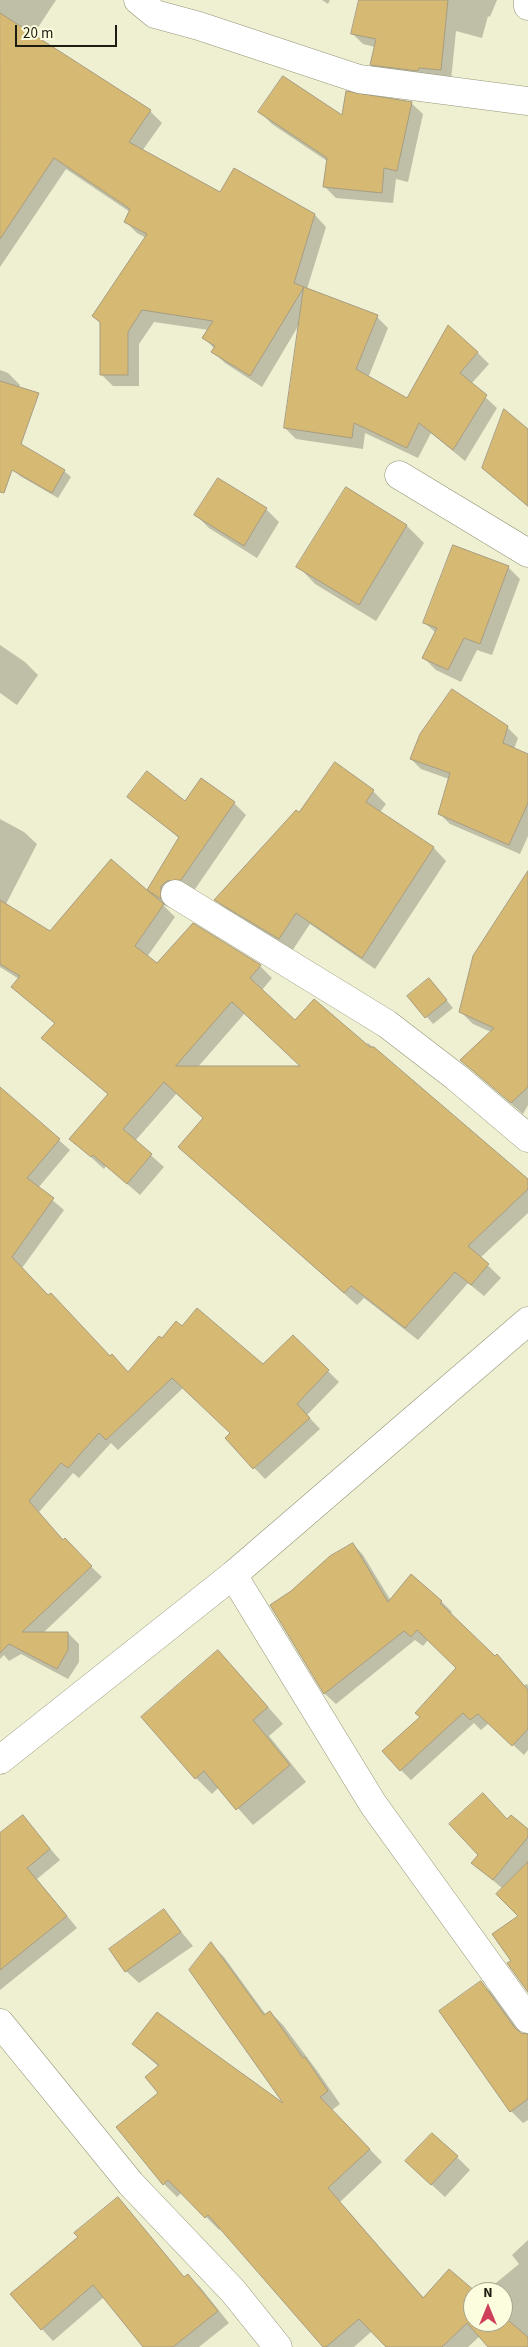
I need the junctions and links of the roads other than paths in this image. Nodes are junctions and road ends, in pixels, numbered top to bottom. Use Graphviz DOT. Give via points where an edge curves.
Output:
graph roads {
  1 [pos="138,0"];
  2 [pos="528,0"];
  3 [pos="528,6"];
  4 [pos="528,101"];
  5 [pos="399,475"];
  6 [pos="528,553"];
  7 [pos="175,894"];
  8 [pos="528,1138"];
  9 [pos="528,1321"];
  10 [pos="233,1575"];
  11 [pos="0,1760"];
  12 [pos="528,2019"];
  13 [pos="0,2023"];
  14 [pos="278,2347"];
  1 -- 4 [label="street" via="155,14 359,79"];
  2 -- 3 [label="street"];
  5 -- 6 [label="street"];
  7 -- 8 [label="street" via="387,1024"];
  9 -- 10 [label="street"];
  10 -- 11 [label="street"];
  10 -- 12 [label="street" via="373,1804"];
  13 -- 14 [label="street" via="131,2184 233,2291"];
}
